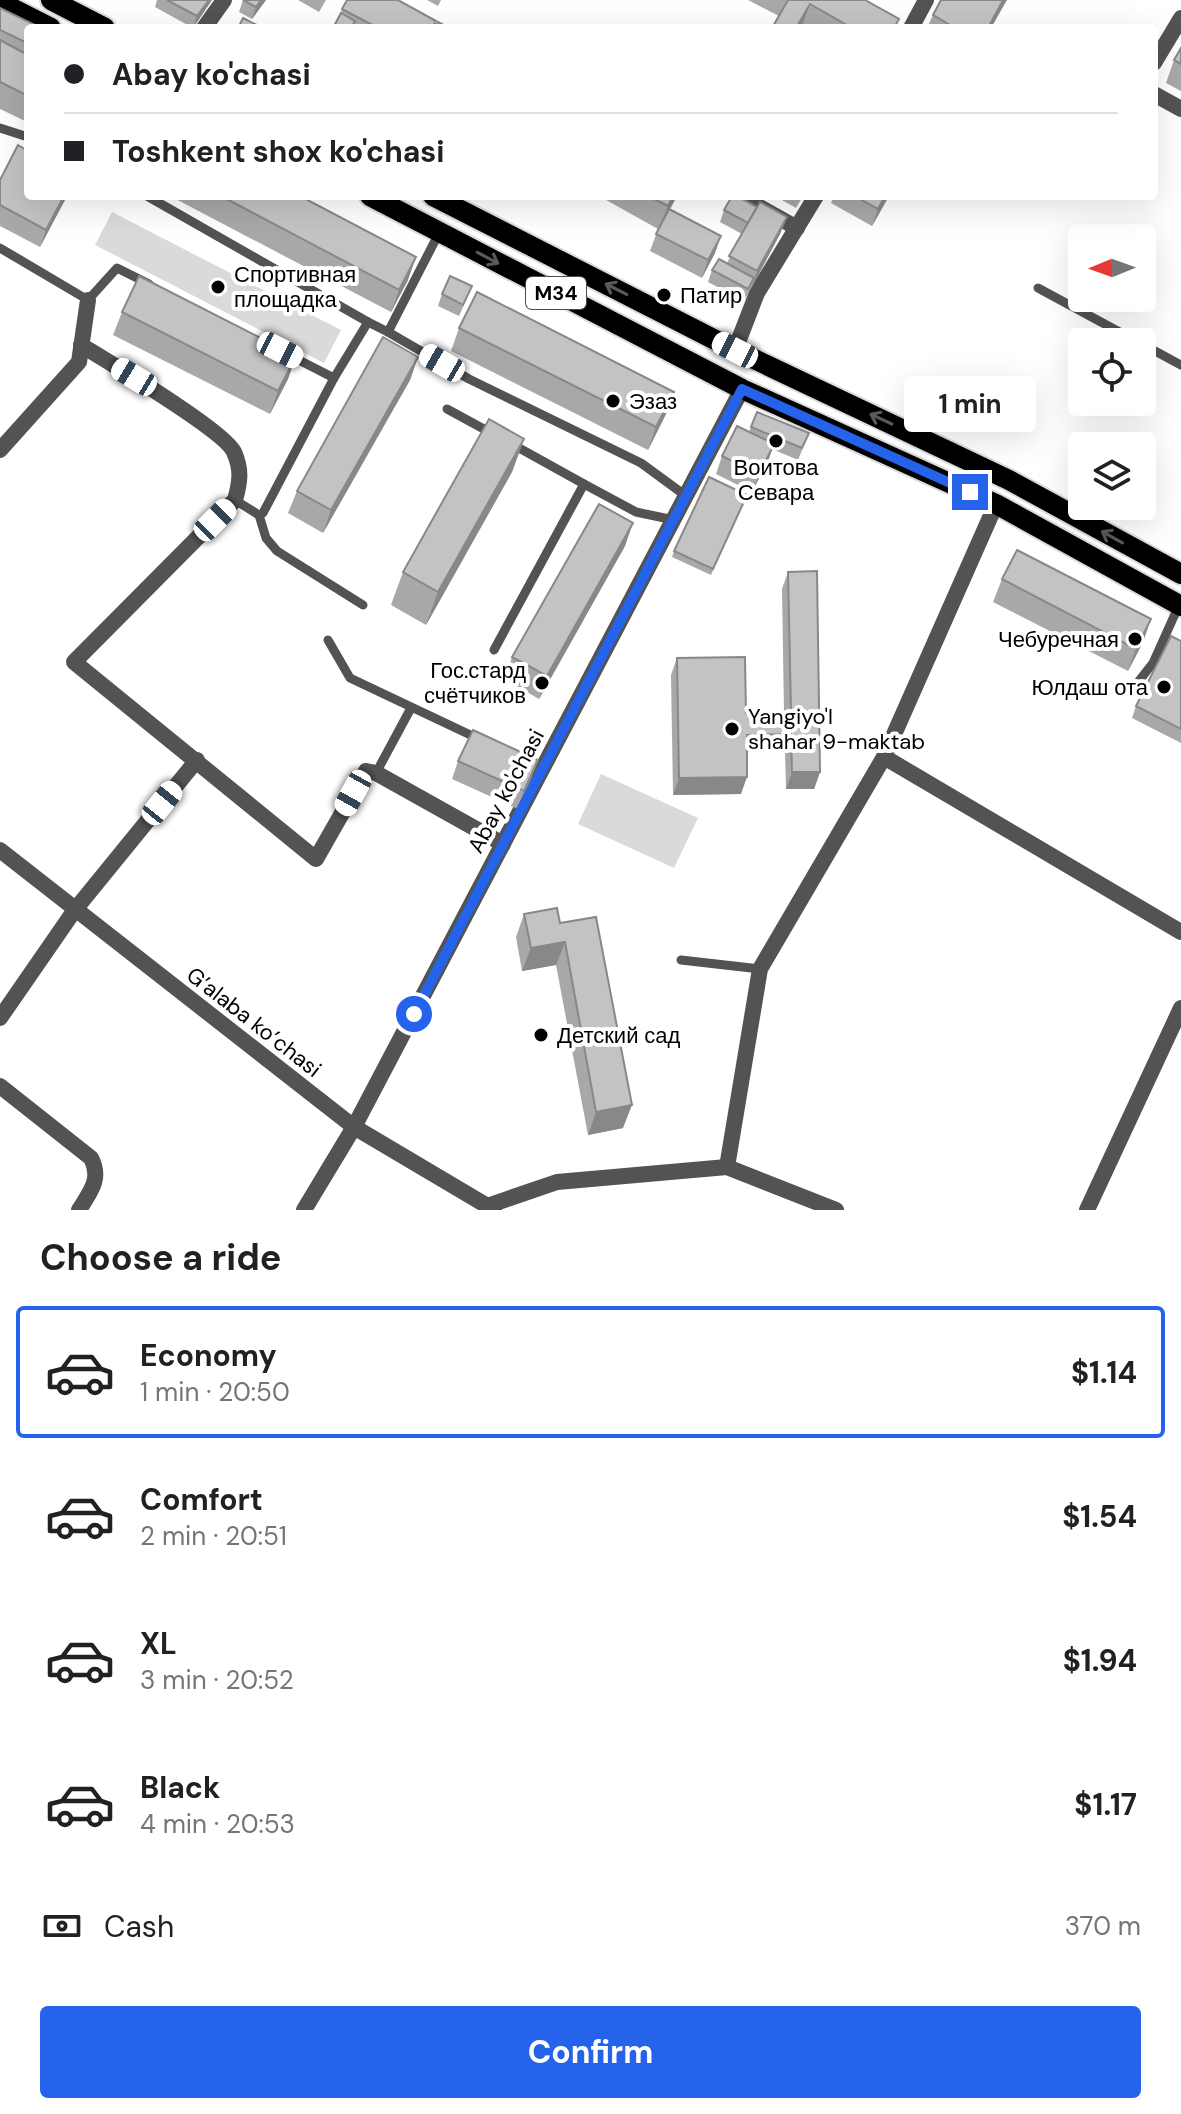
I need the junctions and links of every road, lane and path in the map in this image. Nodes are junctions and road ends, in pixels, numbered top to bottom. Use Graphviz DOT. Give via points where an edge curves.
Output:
graph roads {
  1 [pos="51,0"];
  2 [pos="224,0"];
  3 [pos="926,0"];
  4 [pos="0,2"];
  5 [pos="1181,18"];
  6 [pos="43,24"];
  7 [pos="97,24"];
  8 [pos="207,24"];
  9 [pos="913,24"];
  10 [pos="1158,56"];
  11 [pos="1158,96"];
  12 [pos="1181,109"];
  13 [pos="0,128"];
  14 [pos="24,136"];
  15 [pos="154,200"];
  16 [pos="378,200"];
  17 [pos="441,200"];
  18 [pos="747,200"];
  19 [pos="814,200"];
  20 [pos="797,228"];
  21 [pos="440,233"];
  22 [pos="0,248"];
  23 [pos="158,288"];
  24 [pos="1038,288"];
  25 [pos="88,300"];
  26 [pos="368,322"];
  27 [pos="1112,328"];
  28 [pos="388,332"];
  29 [pos="81,345"];
  30 [pos="280,350"];
  31 [pos="735,350"];
  32 [pos="1156,352"];
  33 [pos="759,361"];
  34 [pos="1181,365"];
  35 [pos="334,378"];
  36 [pos="721,378"];
  37 [pos="742,389"];
  38 [pos="447,409"];
  39 [pos="0,450"];
  40 [pos="584,484"];
  41 [pos="686,496"];
  42 [pos="235,500"];
  43 [pos="996,504"];
  44 [pos="259,515"];
  45 [pos="674,520"];
  46 [pos="1181,574"];
  47 [pos="363,605"];
  48 [pos="1180,605"];
  49 [pos="328,640"];
  50 [pos="494,650"];
  51 [pos="1135,686"];
  52 [pos="411,708"];
  53 [pos="482,741"];
  54 [pos="884,757"];
  55 [pos="197,760"];
  56 [pos="376,773"];
  57 [pos="503,844"];
  58 [pos="0,850"];
  59 [pos="74,911"];
  60 [pos="1181,932"];
  61 [pos="681,960"];
  62 [pos="760,969"];
  63 [pos="1181,1008"];
  64 [pos="0,1018"];
  65 [pos="0,1086"];
  66 [pos="354,1127"];
  67 [pos="727,1167"];
  68 [pos="491,1208"];
  69 [pos="79,1210"];
  70 [pos="304,1210"];
  71 [pos="836,1210"];
  72 [pos="1087,1210"];
  1 -- 7 [label="main road"];
  2 -- 8 [label="street"];
  3 -- 9 [label="street"];
  4 -- 6 [label="main road"];
  5 -- 10 [label="street"];
  11 -- 12 [label="street"];
  13 -- 14 [label="lane"];
  15 -- 26 [label="lane"];
  16 -- 21 [label="main road, M34"];
  31 -- 17 [label="main road, M34, one-way"];
  18 -- 20 [label="street"];
  19 -- 20 [label="street"];
  20 -- 31 [label="street" via="757,293"];
  21 -- 28 [label="lane"];
  21 -- 36 [label="main road, M34, one-way"];
  22 -- 25 [label="lane"];
  23 -- 25 [label="lane" via="117,268"];
  24 -- 27 [label="lane"];
  25 -- 29 [label="street"];
  26 -- 28 [label="lane"];
  26 -- 35 [label="lane"];
  28 -- 41 [label="lane" via="469,379 641,463"];
  29 -- 39 [label="street" via="79,362"];
  29 -- 42 [label="street" via="233,449 242,478"];
  30 -- 35 [label="lane"];
  31 -- 33 [label="main road, M34"];
  31 -- 36 [label="main road"];
  32 -- 34 [label="lane"];
  33 -- 37 [label="main road"];
  46 -- 33 [label="main road, M34, one-way" via="1009,480"];
  35 -- 44 [label="lane"];
  36 -- 37 [label="main road, M34"];
  37 -- 41 [label="street, Abay ko'chasi"];
  37 -- 43 [label="main road, M34"];
  38 -- 40 [label="lane"];
  40 -- 45 [label="lane" via="636,512"];
  40 -- 50 [label="lane"];
  41 -- 45 [label="street, Abay ko'chasi"];
  42 -- 44 [label="lane"];
  42 -- 55 [label="street" via="74,662"];
  43 -- 48 [label="main road, M34"];
  43 -- 54 [label="street"];
  44 -- 47 [label="lane" via="266,538 277,551"];
  45 -- 57 [label="street, Abay ko'chasi"];
  48 -- 51 [label="lane" via="1153,663"];
  49 -- 52 [label="lane" via="350,678"];
  52 -- 53 [label="lane"];
  52 -- 56 [label="lane"];
  54 -- 60 [label="street"];
  54 -- 62 [label="street"];
  55 -- 56 [label="street" via="316,859 366,771"];
  55 -- 59 [label="street"];
  56 -- 57 [label="street"];
  57 -- 66 [label="street, Abay ko'chasi"];
  58 -- 59 [label="street, G’alaba ko’chasi"];
  59 -- 64 [label="street"];
  59 -- 66 [label="street, G’alaba ko’chasi"];
  61 -- 62 [label="lane"];
  62 -- 67 [label="street"];
  63 -- 72 [label="street"];
  65 -- 69 [label="street" via="91,1158 96,1181"];
  66 -- 68 [label="street, G’alaba ko’chasi"];
  66 -- 70 [label="street, Abay ko'chasi"];
  67 -- 68 [label="street" via="557,1182"];
  67 -- 71 [label="street"];
}
